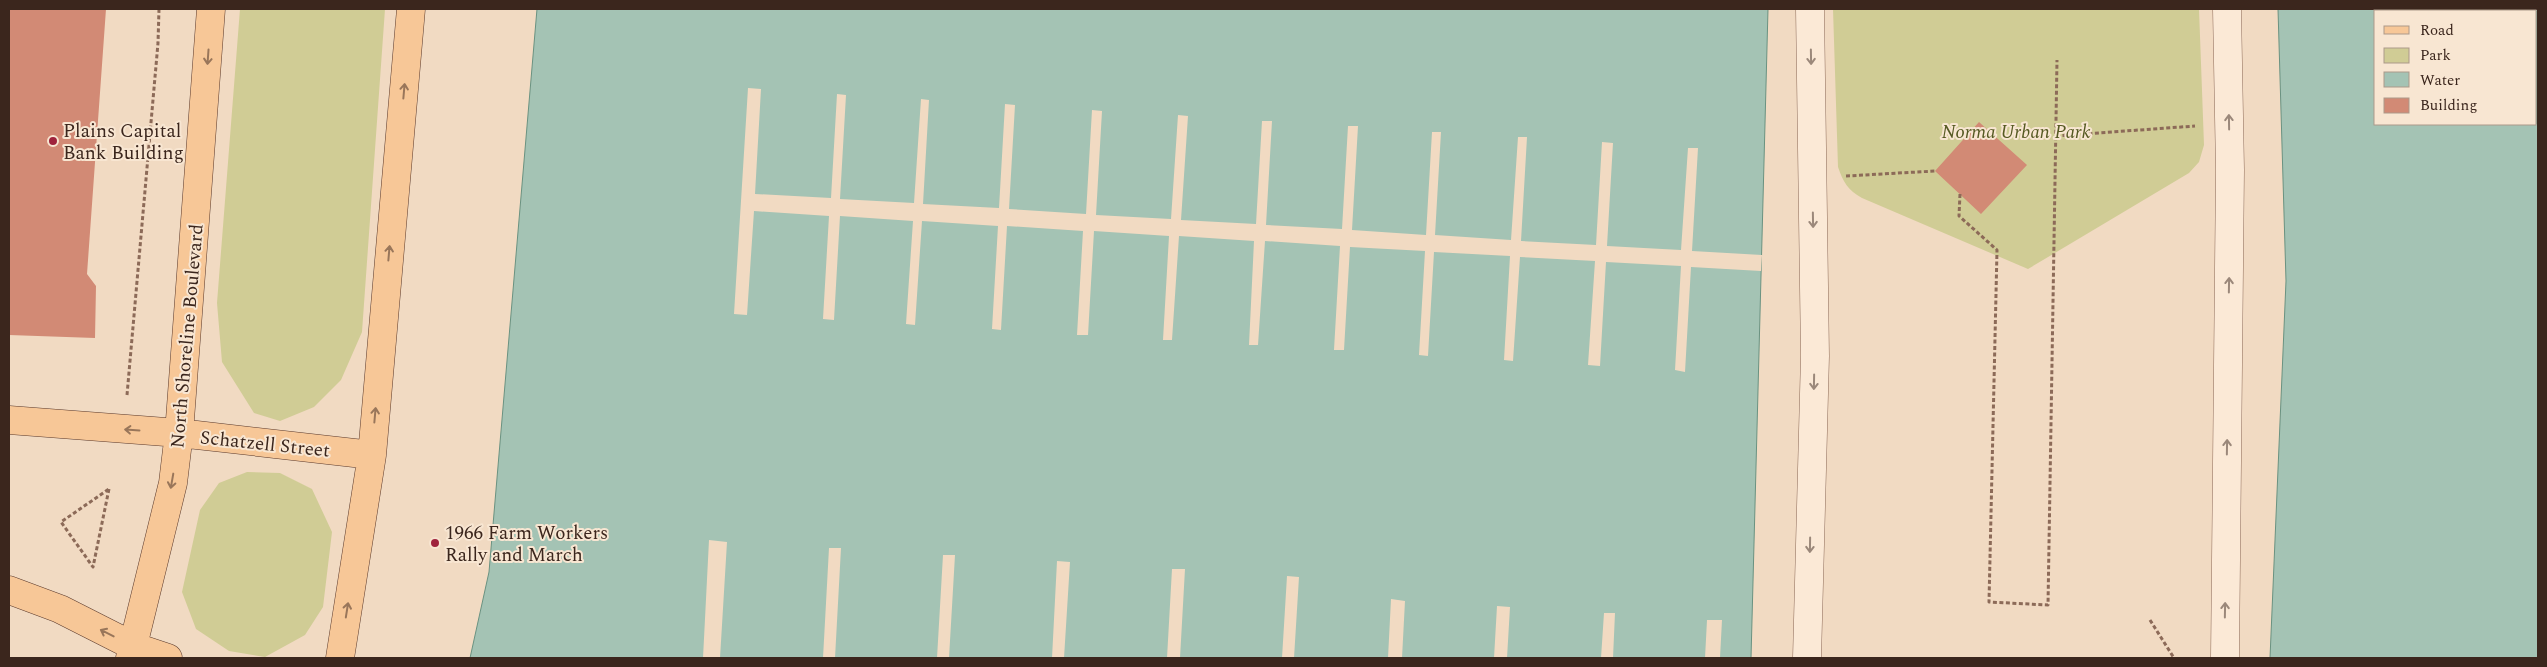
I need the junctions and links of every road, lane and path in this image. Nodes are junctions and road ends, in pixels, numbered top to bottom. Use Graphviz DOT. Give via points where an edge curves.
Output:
graph roads {
  1 [pos="160,9"];
  2 [pos="211,9"];
  3 [pos="411,9"];
  4 [pos="1810,9"];
  5 [pos="2227,9"];
  6 [pos="2057,60"];
  7 [pos="2229,123"];
  8 [pos="2056,136"];
  9 [pos="1935,171"];
  10 [pos="1842,176"];
  11 [pos="1960,194"];
  12 [pos="127,396"];
  13 [pos="9,420"];
  14 [pos="179,433"];
  15 [pos="372,455"];
  16 [pos="93,567"];
  17 [pos="9,590"];
  18 [pos="2150,620"];
  19 [pos="132,652"];
  20 [pos="168,658"];
  21 [pos="340,658"];
  22 [pos="1807,658"];
  23 [pos="2174,658"];
  24 [pos="2225,658"];
  1 -- 12 [label="path"];
  2 -- 14 [label="main road, North Shoreline Boulevard, one-way"];
  15 -- 3 [label="main road, one-way"];
  4 -- 22 [label="lane, one-way" via="1814,356"];
  7 -- 5 [label="lane, one-way"];
  6 -- 8 [label="path"];
  7 -- 8 [label="path"];
  24 -- 7 [label="lane, one-way"];
  8 -- 11 [label="path" via="2048,604 1988,602 1997,250 1959,216"];
  9 -- 10 [label="path"];
  14 -- 13 [label="main road, Schatzell Street, one-way"];
  14 -- 15 [label="main road, Schatzell Street"];
  14 -- 19 [label="main road, North Shoreline Boulevard, one-way" via="172,483"];
  21 -- 15 [label="main road, one-way"];
  16 -- 16 [label="path" via="61,522 109,489 107,499"];
  19 -- 17 [label="main road, one-way" via="60,608"];
  18 -- 23 [label="path"];
  19 -- 20 [label="main road"];
}
